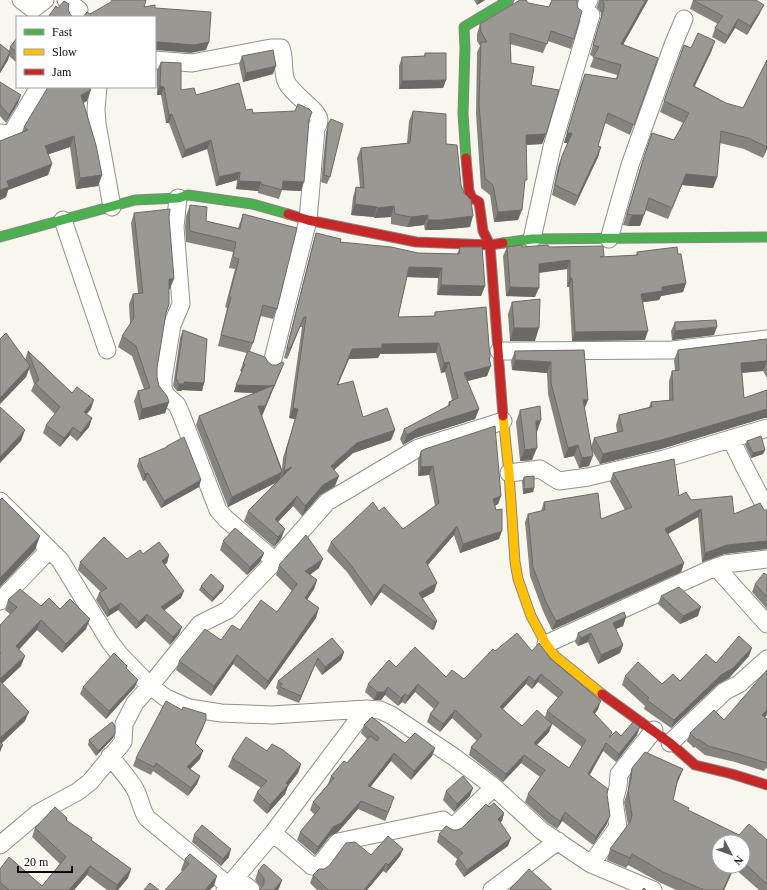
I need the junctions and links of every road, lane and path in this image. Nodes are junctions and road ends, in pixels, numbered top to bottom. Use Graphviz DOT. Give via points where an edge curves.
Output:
graph roads {
  1 [pos="21,0"];
  2 [pos="44,0"];
  3 [pos="66,0"];
  4 [pos="509,0"];
  5 [pos="589,0"];
  6 [pos="76,16"];
  7 [pos="684,19"];
  8 [pos="156,60"];
  9 [pos="38,88"];
  10 [pos="98,88"];
  11 [pos="0,133"];
  12 [pos="178,198"];
  13 [pos="112,207"];
  14 [pos="63,220"];
  15 [pos="308,220"];
  16 [pos="0,237"];
  17 [pos="767,237"];
  18 [pos="532,239"];
  19 [pos="609,239"];
  20 [pos="490,245"];
  21 [pos="767,339"];
  22 [pos="107,350"];
  23 [pos="499,350"];
  24 [pos="272,363"];
  25 [pos="503,421"];
  26 [pos="767,428"];
  27 [pos="732,439"];
  28 [pos="509,472"];
  29 [pos="0,501"];
  30 [pos="767,510"];
  31 [pos="49,550"];
  32 [pos="767,559"];
  33 [pos="274,561"];
  34 [pos="716,567"];
  35 [pos="0,601"];
  36 [pos="767,624"];
  37 [pos="546,644"];
  38 [pos="767,659"];
  39 [pos="150,686"];
  40 [pos="366,709"];
  41 [pos="654,730"];
  42 [pos="670,743"];
  43 [pos="110,756"];
  44 [pos="767,785"];
  45 [pos="494,787"];
  46 [pos="273,833"];
  47 [pos="558,841"];
  48 [pos="0,846"];
  49 [pos="591,864"];
  50 [pos="230,884"];
  51 [pos="251,890"];
  52 [pos="492,890"];
  53 [pos="653,890"];
  1 -- 2 [label="street" via="33,9"];
  3 -- 6 [label="street" via="79,10"];
  4 -- 20 [label="street" via="464,27 464,114 469,191 472,198 479,202 483,231"];
  5 -- 18 [label="street" via="583,12 591,15 552,147"];
  7 -- 19 [label="street" via="630,165"];
  8 -- 15 [label="street" via="192,63 281,48 285,80 316,112 319,120"];
  9 -- 11 [label="street" via="11,134"];
  10 -- 13 [label="street" via="96,109"];
  12 -- 13 [label="street" via="135,200"];
  12 -- 15 [label="street" via="188,195 252,204"];
  12 -- 33 [label="street" via="175,227 181,304 172,325 163,387 165,394 177,405 218,510"];
  13 -- 14 [label="street"];
  14 -- 16 [label="street"];
  14 -- 22 [label="street"];
  15 -- 20 [label="street" via="416,242"];
  15 -- 24 [label="street"];
  17 -- 19 [label="street"];
  18 -- 19 [label="street"];
  18 -- 20 [label="street"];
  20 -- 23 [label="street"];
  21 -- 23 [label="street" via="672,350"];
  23 -- 25 [label="street"];
  25 -- 28 [label="street"];
  25 -- 33 [label="street" via="418,448 382,468 327,502"];
  26 -- 27 [label="street"];
  27 -- 28 [label="street" via="664,459 574,479 559,481 540,469"];
  27 -- 30 [label="street"];
  28 -- 37 [label="street" via="518,579 531,616"];
  29 -- 31 [label="street"];
  31 -- 35 [label="street"];
  31 -- 39 [label="street" via="68,571 110,642"];
  32 -- 34 [label="street"];
  33 -- 39 [label="street" via="228,610 200,624"];
  34 -- 36 [label="street"];
  34 -- 37 [label="street"];
  37 -- 41 [label="street" via="555,656 603,695"];
  38 -- 42 [label="street" via="740,684 725,691"];
  39 -- 40 [label="street" via="166,698 189,708 221,713 272,715"];
  39 -- 43 [label="street" via="135,703 124,724 122,742"];
  40 -- 45 [label="street" via="380,710 391,715"];
  40 -- 46 [label="street"];
  41 -- 42 [label="street"];
  41 -- 49 [label="street" via="619,774 614,801 618,827"];
  42 -- 44 [label="street" via="695,765"];
  43 -- 48 [label="street" via="90,782 38,814"];
  43 -- 50 [label="street" via="132,784 147,818"];
  45 -- 46 [label="street" via="452,828 443,820 338,842 318,866 312,866"];
  45 -- 47 [label="street" via="542,831"];
  46 -- 50 [label="street"];
  47 -- 49 [label="street"];
  47 -- 52 [label="street"];
  49 -- 53 [label="street"];
  50 -- 51 [label="street"];
}
